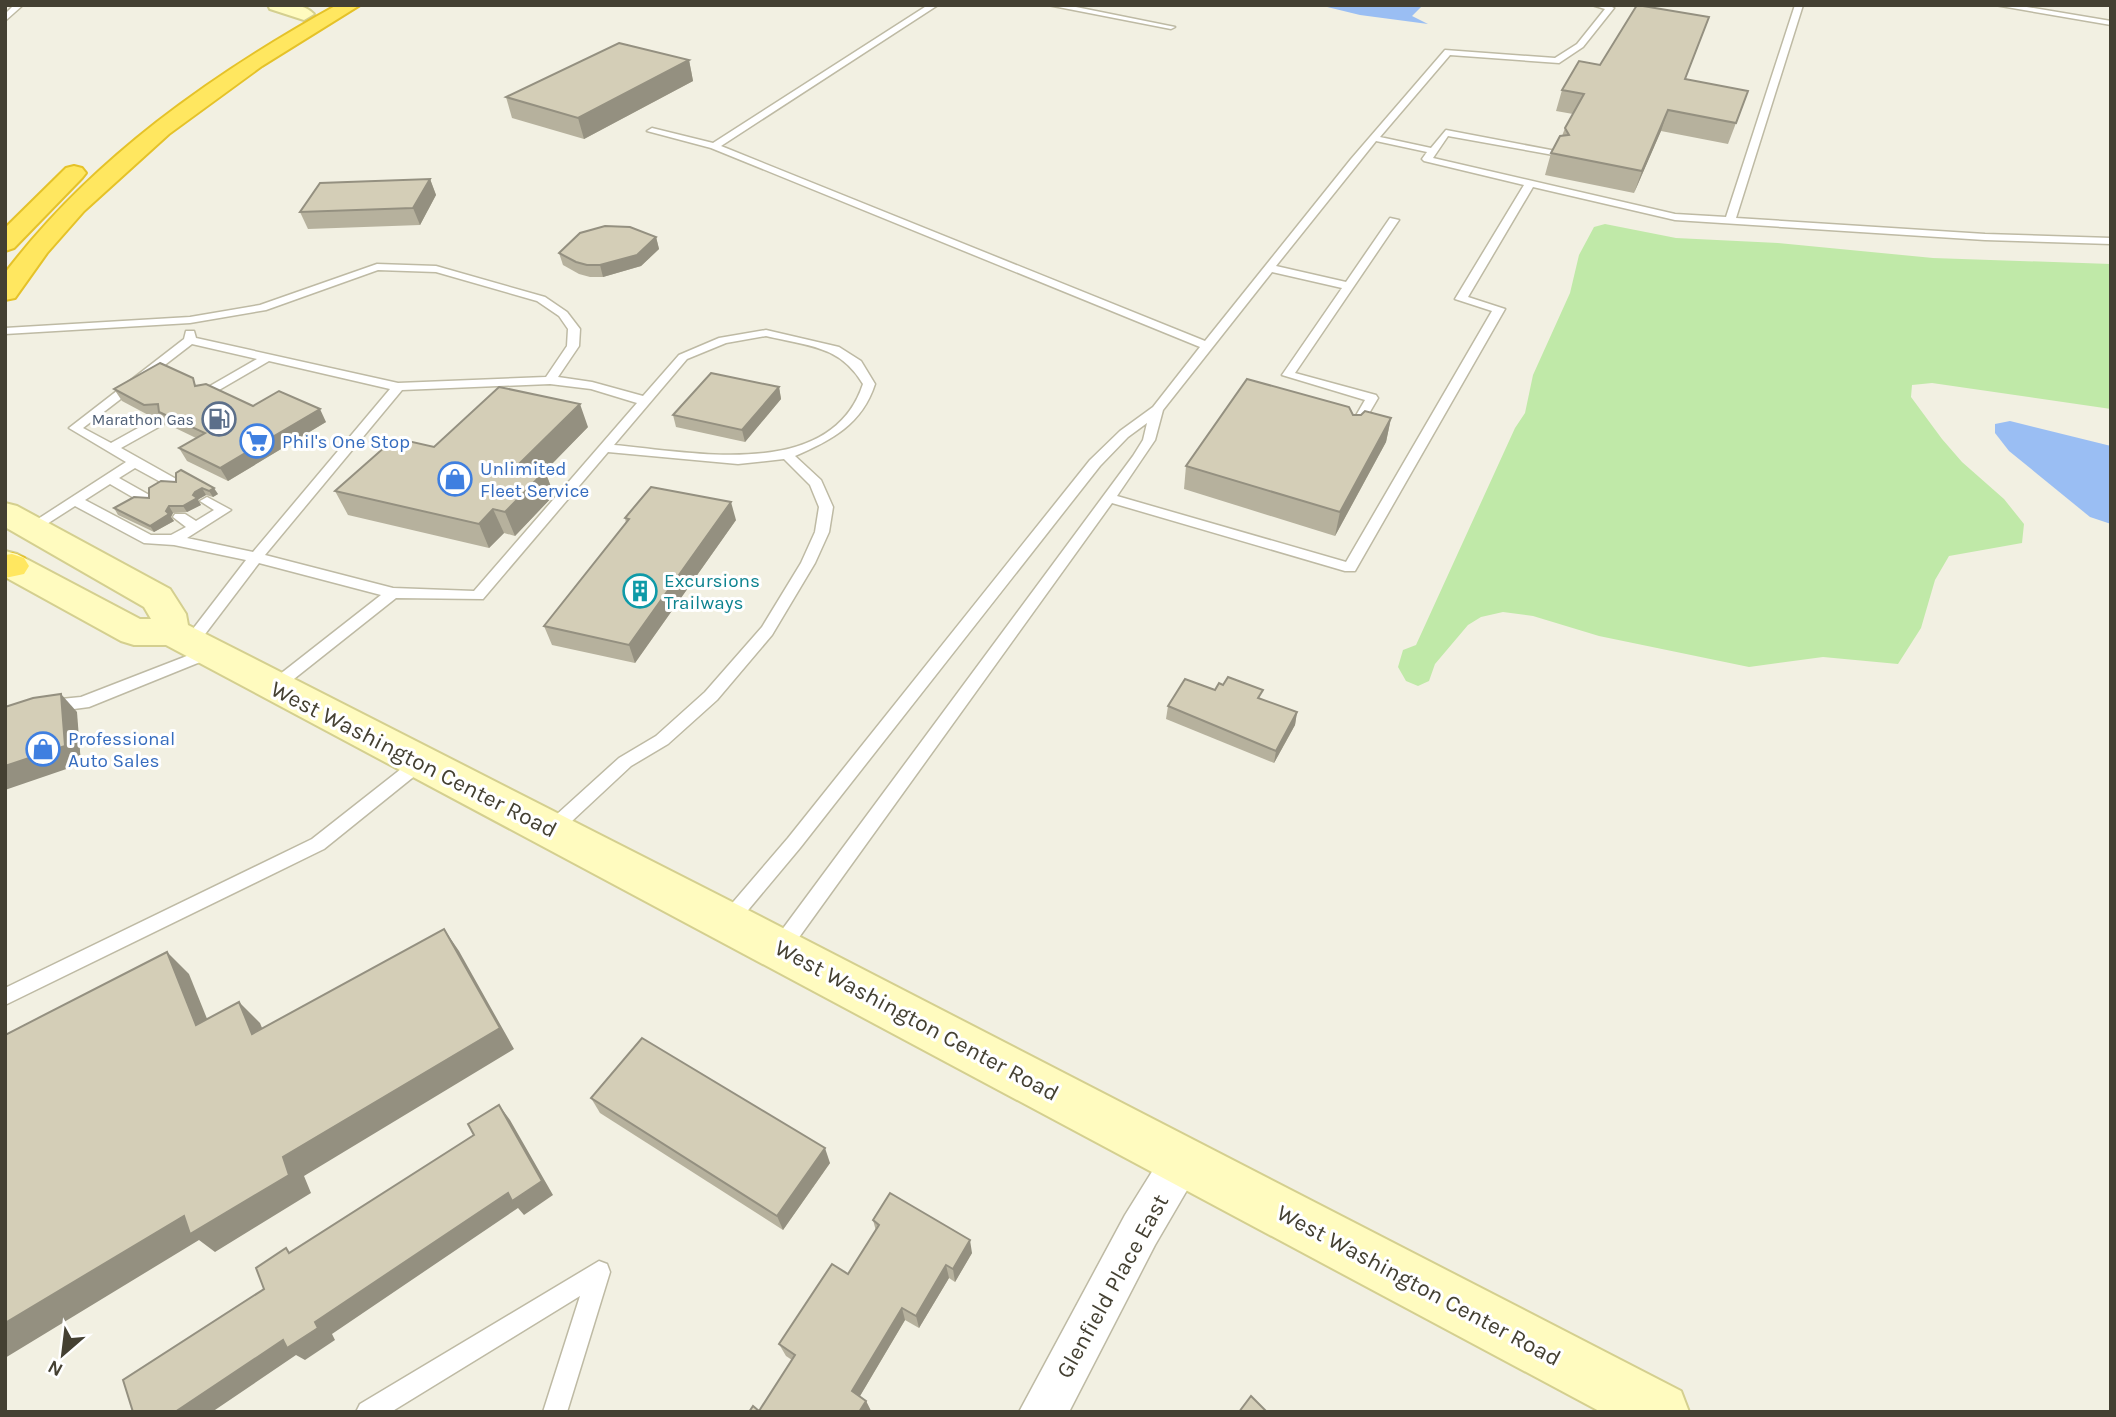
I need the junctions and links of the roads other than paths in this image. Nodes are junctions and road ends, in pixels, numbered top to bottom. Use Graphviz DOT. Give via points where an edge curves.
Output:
graph roads {
  1 [pos="19,5"];
  2 [pos="277,5"];
  3 [pos="351,5"];
  4 [pos="934,5"];
  5 [pos="1052,5"];
  6 [pos="1596,5"];
  7 [pos="1799,5"];
  8 [pos="1999,5"];
  9 [pos="313,10"];
  10 [pos="5,19"];
  11 [pos="2111,23"];
  12 [pos="1171,27"];
  13 [pos="215,64"];
  14 [pos="652,131"];
  15 [pos="1374,138"];
  16 [pos="714,146"];
  17 [pos="1433,150"];
  18 [pos="1556,154"];
  19 [pos="89,160"];
  20 [pos="1530,183"];
  21 [pos="1394,220"];
  22 [pos="1730,220"];
  23 [pos="2111,241"];
  24 [pos="5,243"];
  25 [pos="1269,268"];
  26 [pos="1348,286"];
  27 [pos="5,292"];
  28 [pos="190,320"];
  29 [pos="5,331"];
  30 [pos="190,340"];
  31 [pos="1206,346"];
  32 [pos="268,357"];
  33 [pos="550,380"];
  34 [pos="398,387"];
  35 [pos="206,393"];
  36 [pos="645,401"];
  37 [pos="1157,410"];
  38 [pos="160,421"];
  39 [pos="1352,433"];
  40 [pos="604,448"];
  41 [pos="112,449"];
  42 [pos="787,455"];
  43 [pos="135,462"];
  44 [pos="110,478"];
  45 [pos="173,483"];
  46 [pos="1109,498"];
  47 [pos="146,499"];
  48 [pos="75,500"];
  49 [pos="207,501"];
  50 [pos="180,517"];
  51 [pos="18,520"];
  52 [pos="197,527"];
  53 [pos="174,540"];
  54 [pos="256,557"];
  55 [pos="8,565"];
  56 [pos="393,593"];
  57 [pos="191,642"];
  58 [pos="275,686"];
  59 [pos="39,706"];
  60 [pos="421,762"];
  61 [pos="551,830"];
  62 [pos="728,921"];
  63 [pos="780,948"];
  64 [pos="5,997"];
  65 [pos="1183,1161"];
  66 [pos="368,1412"];
  67 [pos="555,1412"];
  68 [pos="1043,1412"];
  69 [pos="1660,1412"];
  1 -- 10 [label="lane"];
  2 -- 9 [label="main road"];
  3 -- 27 [label="highway" via="257,61 162,127 65,217"];
  4 -- 16 [label="lane"];
  5 -- 12 [label="lane"];
  6 -- 15 [label="lane" via="1610,8 1574,51 1556,61 1448,52"];
  7 -- 22 [label="lane"];
  8 -- 11 [label="lane"];
  9 -- 13 [label="highway"];
  14 -- 16 [label="lane"];
  15 -- 17 [label="lane"];
  15 -- 25 [label="lane"];
  16 -- 31 [label="lane"];
  17 -- 18 [label="lane" via="1446,133"];
  17 -- 20 [label="lane" via="1427,159"];
  19 -- 24 [label="highway"];
  20 -- 22 [label="lane" via="1675,217"];
  20 -- 46 [label="lane" via="1461,299 1499,309 1350,568"];
  21 -- 26 [label="lane"];
  22 -- 23 [label="lane"];
  25 -- 26 [label="lane"];
  25 -- 31 [label="lane"];
  26 -- 39 [label="lane" via="1288,375 1372,398"];
  28 -- 29 [label="lane"];
  28 -- 30 [label="lane"];
  28 -- 33 [label="lane" via="262,308 377,267 436,269 541,299 563,314 574,329 573,346"];
  30 -- 32 [label="lane"];
  30 -- 41 [label="lane" via="75,428"];
  31 -- 37 [label="lane"];
  32 -- 34 [label="lane"];
  32 -- 35 [label="lane"];
  33 -- 34 [label="lane"];
  33 -- 36 [label="lane"];
  34 -- 54 [label="lane"];
  36 -- 40 [label="lane"];
  36 -- 42 [label="lane" via="682,357 723,340 766,333 835,349 857,364 869,384 865,401 826,438"];
  37 -- 46 [label="lane" via="1149,440"];
  37 -- 62 [label="lane" via="1095,463"];
  38 -- 41 [label="lane"];
  40 -- 42 [label="lane" via="738,460"];
  40 -- 56 [label="lane" via="478,596"];
  41 -- 43 [label="lane"];
  42 -- 61 [label="lane" via="816,483 826,507 822,533 808,563 767,631 701,705 662,740 625,762"];
  43 -- 44 [label="lane"];
  43 -- 45 [label="lane"];
  44 -- 47 [label="lane"];
  44 -- 48 [label="lane"];
  46 -- 63 [label="lane"];
  48 -- 51 [label="lane"];
  48 -- 53 [label="lane" via="149,540"];
  49 -- 52 [label="lane" via="223,510"];
  50 -- 52 [label="lane"];
  51 -- 57 [label="main road" via="157,598"];
  52 -- 53 [label="lane"];
  53 -- 54 [label="lane"];
  54 -- 56 [label="lane"];
  54 -- 57 [label="lane"];
  55 -- 57 [label="main road, West Washington Center Road" via="134,632"];
  56 -- 58 [label="lane"];
  57 -- 58 [label="main road, West Washington Center Road"];
  57 -- 59 [label="lane" via="83,703"];
  58 -- 60 [label="main road, West Washington Center Road"];
  60 -- 61 [label="main road, West Washington Center Road"];
  60 -- 64 [label="lane" via="318,844"];
  61 -- 62 [label="main road, West Washington Center Road"];
  62 -- 63 [label="main road, West Washington Center Road"];
  63 -- 65 [label="main road, West Washington Center Road"];
  65 -- 68 [label="street, Glenfield Place East" via="1140,1230"];
  65 -- 69 [label="main road, West Washington Center Road"];
  66 -- 67 [label="lane" via="599,1272"];
}
